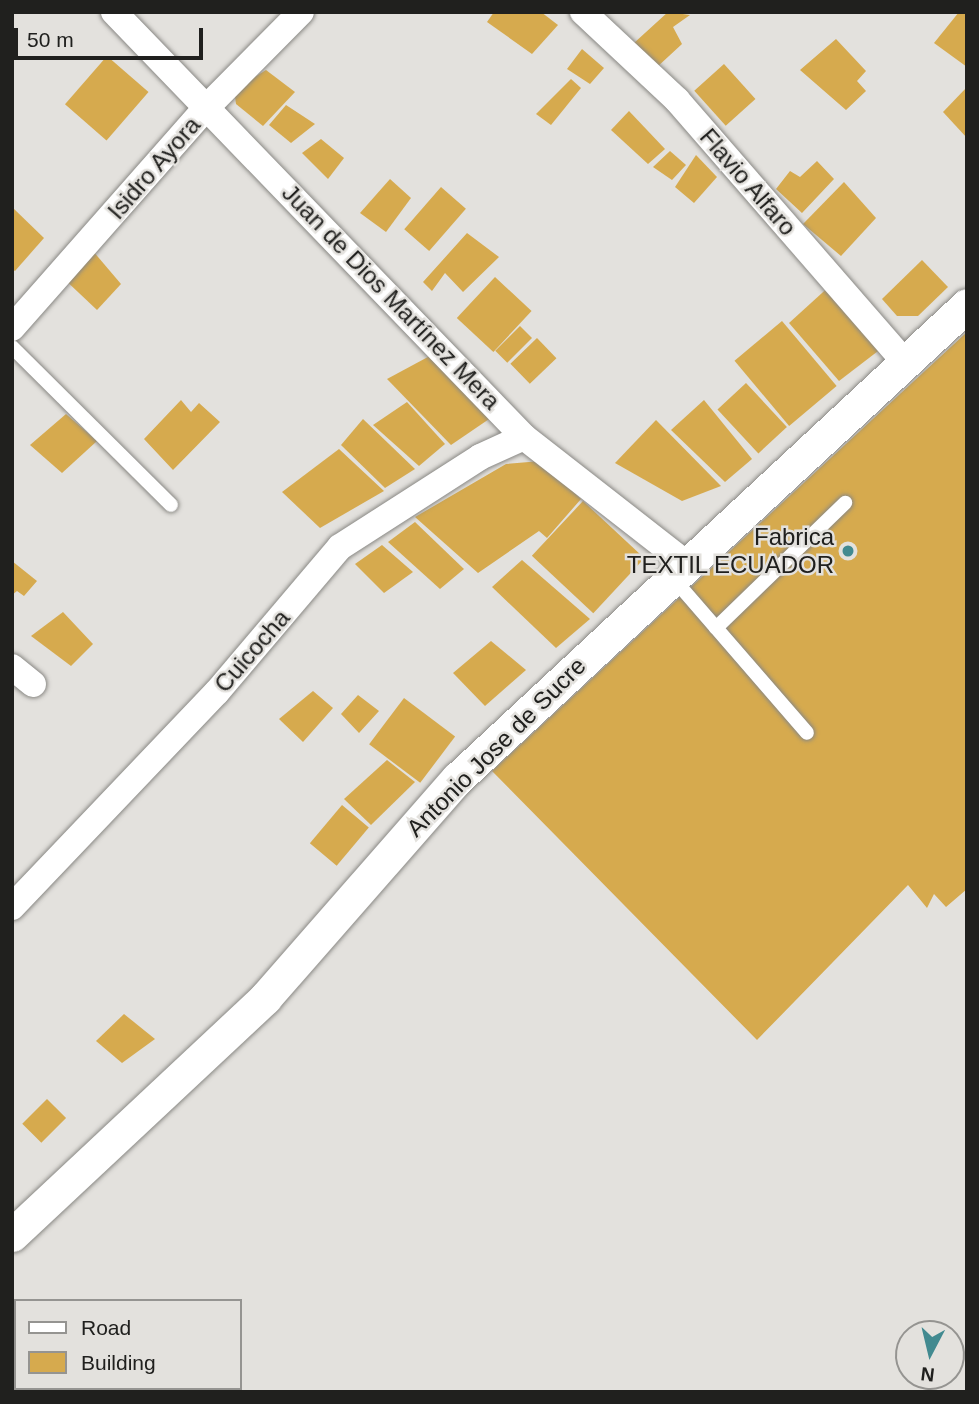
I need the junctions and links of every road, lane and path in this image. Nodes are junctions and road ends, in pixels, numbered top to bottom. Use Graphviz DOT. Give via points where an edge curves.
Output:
graph roads {
  1 [pos="114,12"];
  2 [pos="301,12"];
  3 [pos="583,12"];
  4 [pos="208,106"];
  5 [pos="967,305"];
  6 [pos="12,328"];
  7 [pos="12,347"];
  8 [pos="903,360"];
  9 [pos="524,437"];
  10 [pos="845,503"];
  11 [pos="171,505"];
  12 [pos="678,570"];
  13 [pos="716,628"];
  14 [pos="12,667"];
  15 [pos="33,684"];
  16 [pos="807,733"];
  17 [pos="12,907"];
  18 [pos="12,1235"];
  1 -- 4 [label="street, Juan de Dios Martínez Mera"];
  2 -- 4 [label="street, Isidro Ayora"];
  3 -- 8 [label="street, Flavio Alfaro" via="677,100"];
  4 -- 6 [label="street, Isidro Ayora"];
  4 -- 9 [label="street, Juan de Dios Martínez Mera"];
  5 -- 8 [label="street, Antonio Jose de Sucre"];
  7 -- 11 [label="lane"];
  8 -- 12 [label="street, Antonio Jose de Sucre"];
  9 -- 12 [label="street, Juan de Dios Martínez Mera"];
  9 -- 17 [label="street, Cuicocha" via="480,457 340,547 217,692"];
  10 -- 13 [label="lane"];
  12 -- 13 [label="lane"];
  12 -- 18 [label="street, Antonio Jose de Sucre" via="457,779 265,998"];
  13 -- 16 [label="lane"];
  14 -- 15 [label="street"];
}
